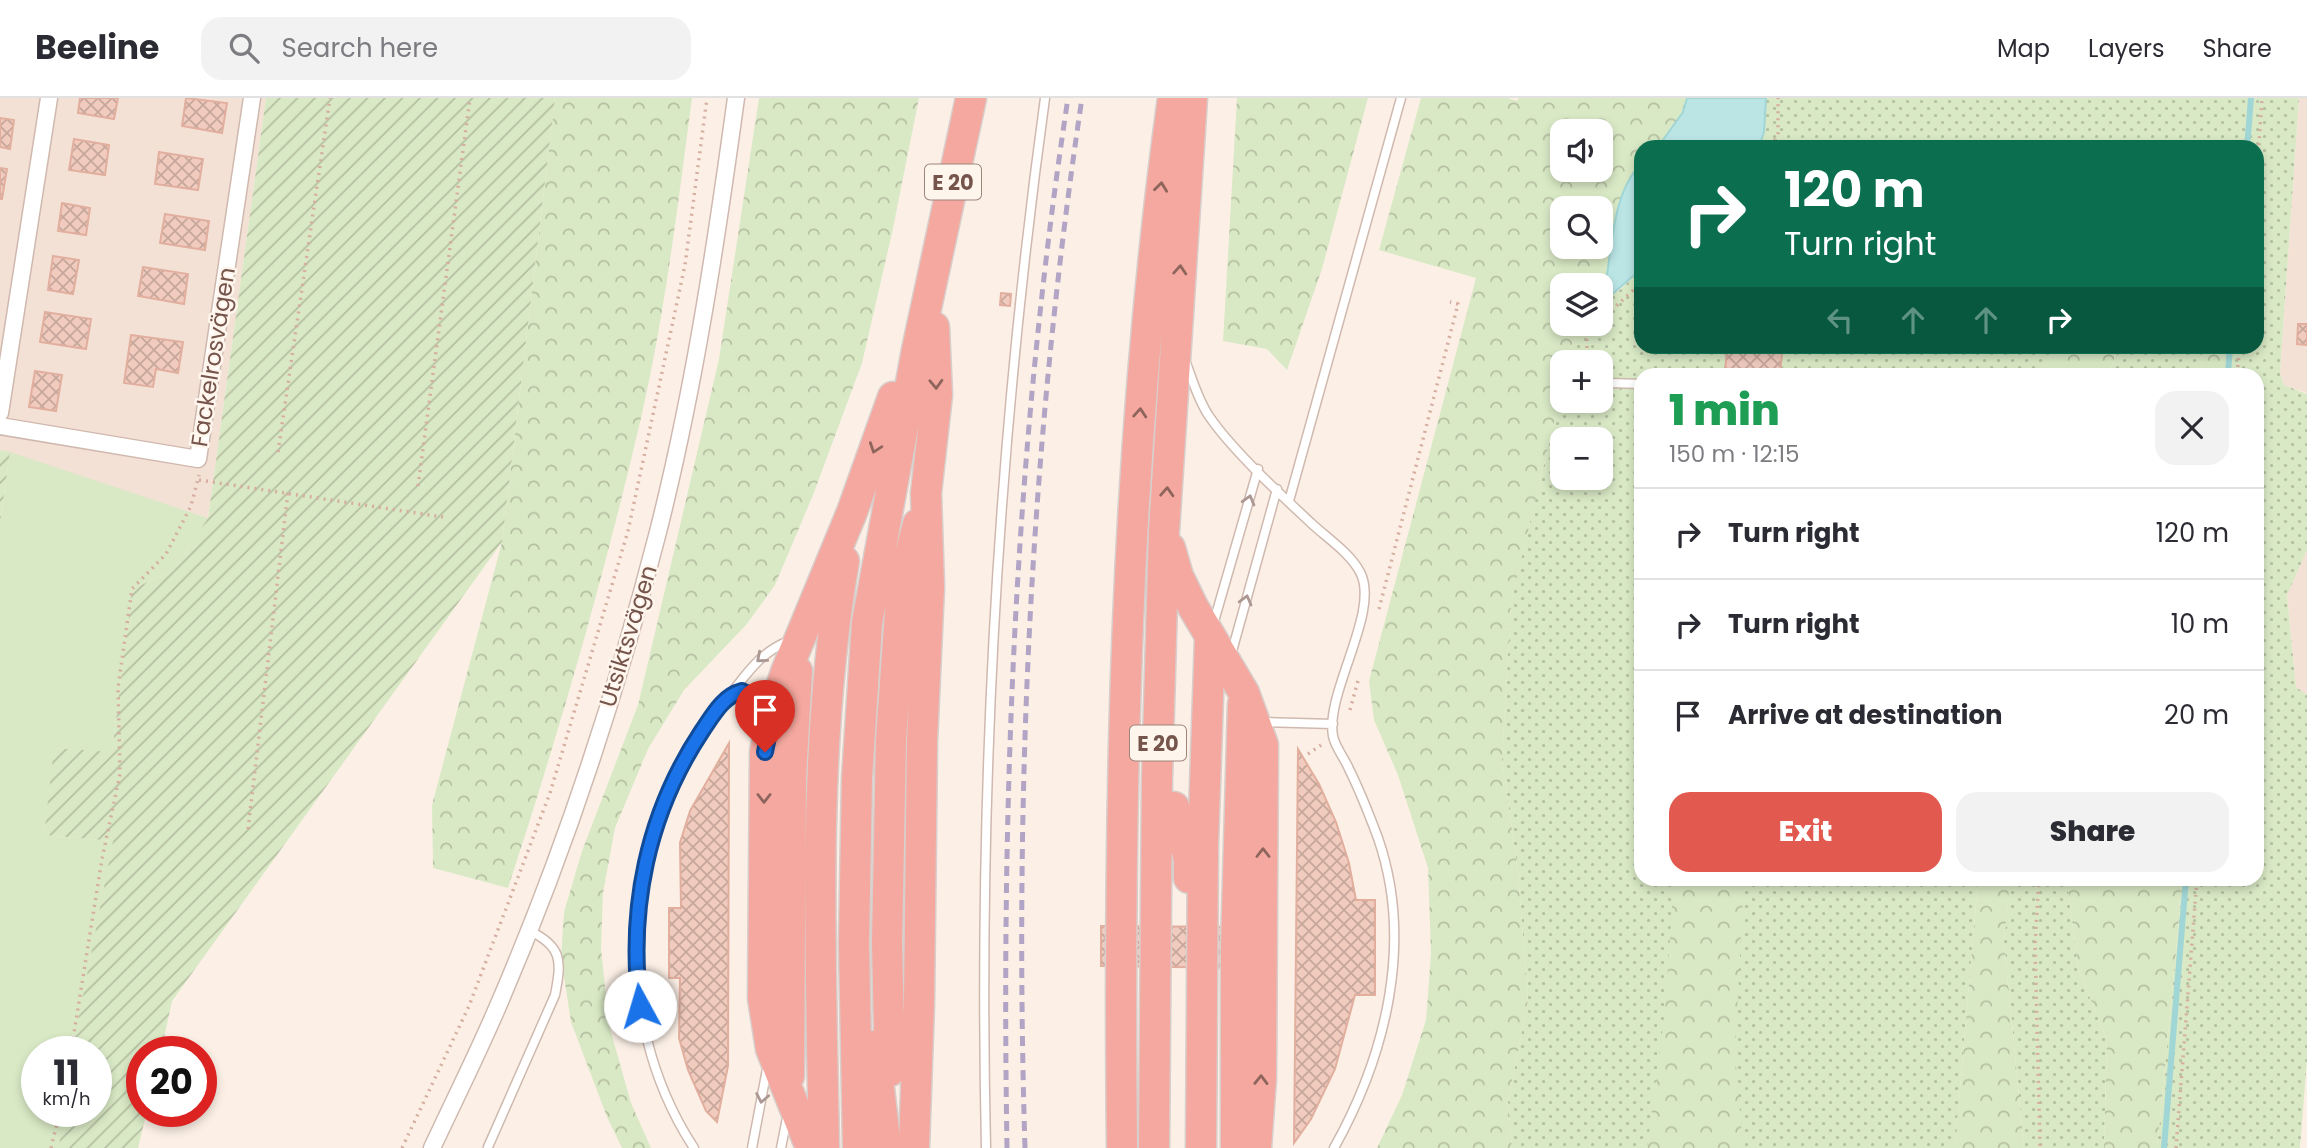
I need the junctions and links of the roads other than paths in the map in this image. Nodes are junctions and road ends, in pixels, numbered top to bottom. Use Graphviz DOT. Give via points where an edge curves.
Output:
graph roads {
  1 [pos="49,98"];
  2 [pos="252,98"];
  3 [pos="736,98"];
  4 [pos="971,98"];
  5 [pos="1045,98"];
  6 [pos="1173,98"];
  7 [pos="1192,98"];
  8 [pos="1401,98"];
  9 [pos="934,267"];
  10 [pos="1176,338"];
  11 [pos="1613,383"];
  12 [pos="1634,384"];
  13 [pos="0,414"];
  14 [pos="0,426"];
  15 [pos="1258,469"];
  16 [pos="1277,489"];
  17 [pos="890,490"];
  18 [pos="926,494"];
  19 [pos="1289,501"];
  20 [pos="852,512"];
  21 [pos="1132,530"];
  22 [pos="1164,531"];
  23 [pos="826,573"];
  24 [pos="1178,576"];
  25 [pos="801,636"];
  26 [pos="1210,637"];
  27 [pos="1228,666"];
  28 [pos="1244,693"];
  29 [pos="731,694"];
  30 [pos="774,707"];
  31 [pos="1257,722"];
  32 [pos="1334,724"];
  33 [pos="792,737"];
  34 [pos="1174,807"];
  35 [pos="1196,851"];
  36 [pos="528,930"];
  37 [pos="771,1049"];
  38 [pos="789,1094"];
  39 [pos="806,1146"];
  40 [pos="488,1147"];
  41 [pos="432,1148"];
  42 [pos="694,1148"];
  43 [pos="752,1148"];
  44 [pos="841,1148"];
  45 [pos="858,1148"];
  46 [pos="887,1148"];
  47 [pos="896,1148"];
  48 [pos="906,1148"];
  49 [pos="914,1148"];
  50 [pos="986,1148"];
  51 [pos="1107,1148"];
  52 [pos="1122,1148"];
  53 [pos="1137,1148"];
  54 [pos="1154,1148"];
  55 [pos="1171,1148"];
  56 [pos="1185,1148"];
  57 [pos="1201,1148"];
  58 [pos="1218,1148"];
  59 [pos="1236,1148"];
  60 [pos="1256,1148"];
  61 [pos="1334,1148"];
  1 -- 13 [label="street"];
  2 -- 14 [label="street, Fackelrosvägen" via="198,460"];
  3 -- 36 [label="street, Utsiktsvägen" via="712,268 658,531 595,742"];
  4 -- 9 [label="highway, E 20"];
  5 -- 50 [label="lane" via="1011,378 998,560 983,892"];
  21 -- 6 [label="highway, E 20, one-way" via="1151,265"];
  10 -- 7 [label="highway, E 20, one-way"];
  8 -- 19 [label="lane"];
  9 -- 17 [label="highway, E 20"];
  9 -- 18 [label="highway, E 20, one-way" via="937,395"];
  9 -- 20 [label="highway, E 20, one-way"];
  10 -- 15 [label="lane" via="1209,416"];
  22 -- 10 [label="highway, E 20, one-way"];
  11 -- 12 [label="lane"];
  15 -- 16 [label="lane"];
  26 -- 15 [label="lane, one-way"];
  16 -- 19 [label="lane"];
  27 -- 16 [label="lane, one-way"];
  17 -- 44 [label="highway, E 20" via="859,578 845,685 839,929"];
  17 -- 45 [label="highway, E 20" via="869,612 858,737 854,943"];
  17 -- 46 [label="highway, E 20" via="873,779 871,943 876,1077"];
  18 -- 47 [label="highway, E 20" via="902,584 889,778 887,1004"];
  18 -- 48 [label="highway, E 20" via="912,628 905,779"];
  18 -- 49 [label="highway, E 20" via="929,587"];
  19 -- 32 [label="lane" via="1355,564 1364,583 1363,608"];
  20 -- 23 [label="highway, E 20"];
  20 -- 39 [label="highway, E 20" via="835,620 824,737 822,992"];
  21 -- 51 [label="highway, E 20" via="1105,779"];
  21 -- 52 [label="highway, E 20" via="1121,779"];
  21 -- 53 [label="highway, E 20" via="1140,779"];
  22 -- 24 [label="highway, E 20"];
  22 -- 54 [label="highway, E 20"];
  23 -- 25 [label="highway, E 20"];
  23 -- 39 [label="highway, E 20" via="808,764"];
  24 -- 26 [label="highway, E 20"];
  24 -- 34 [label="highway, E 20"];
  25 -- 29 [label="lane, one-way" via="757,659"];
  25 -- 30 [label="highway, E 20"];
  25 -- 33 [label="highway, E 20"];
  26 -- 27 [label="highway, E 20"];
  26 -- 35 [label="highway, E 20"];
  27 -- 28 [label="highway, E 20"];
  27 -- 58 [label="highway"];
  28 -- 31 [label="highway, E 20"];
  28 -- 59 [label="highway"];
  29 -- 30 [label="lane" via="749,692"];
  29 -- 42 [label="lane" via="697,739 667,796 649,846 637,916 637,978 651,1050 663,1089"];
  30 -- 33 [label="lane"];
  30 -- 37 [label="highway, E 20, one-way" via="764,776 763,998"];
  31 -- 32 [label="lane"];
  60 -- 31 [label="highway, E 20, one-way" via="1261,1105 1264,792 1263,746"];
  32 -- 61 [label="lane" via="1333,737 1366,805 1388,876 1393,973 1372,1069"];
  33 -- 38 [label="highway, E 20"];
  34 -- 35 [label="highway, E 20"];
  34 -- 55 [label="highway, E 20"];
  35 -- 56 [label="highway, E 20"];
  35 -- 57 [label="highway, E 20"];
  36 -- 40 [label="lane" via="551,943 557,953 558,982"];
  36 -- 41 [label="street, Utsiktsvägen"];
  37 -- 38 [label="highway, E 20"];
  37 -- 43 [label="lane, one-way"];
  38 -- 39 [label="highway, E 20"];
}
